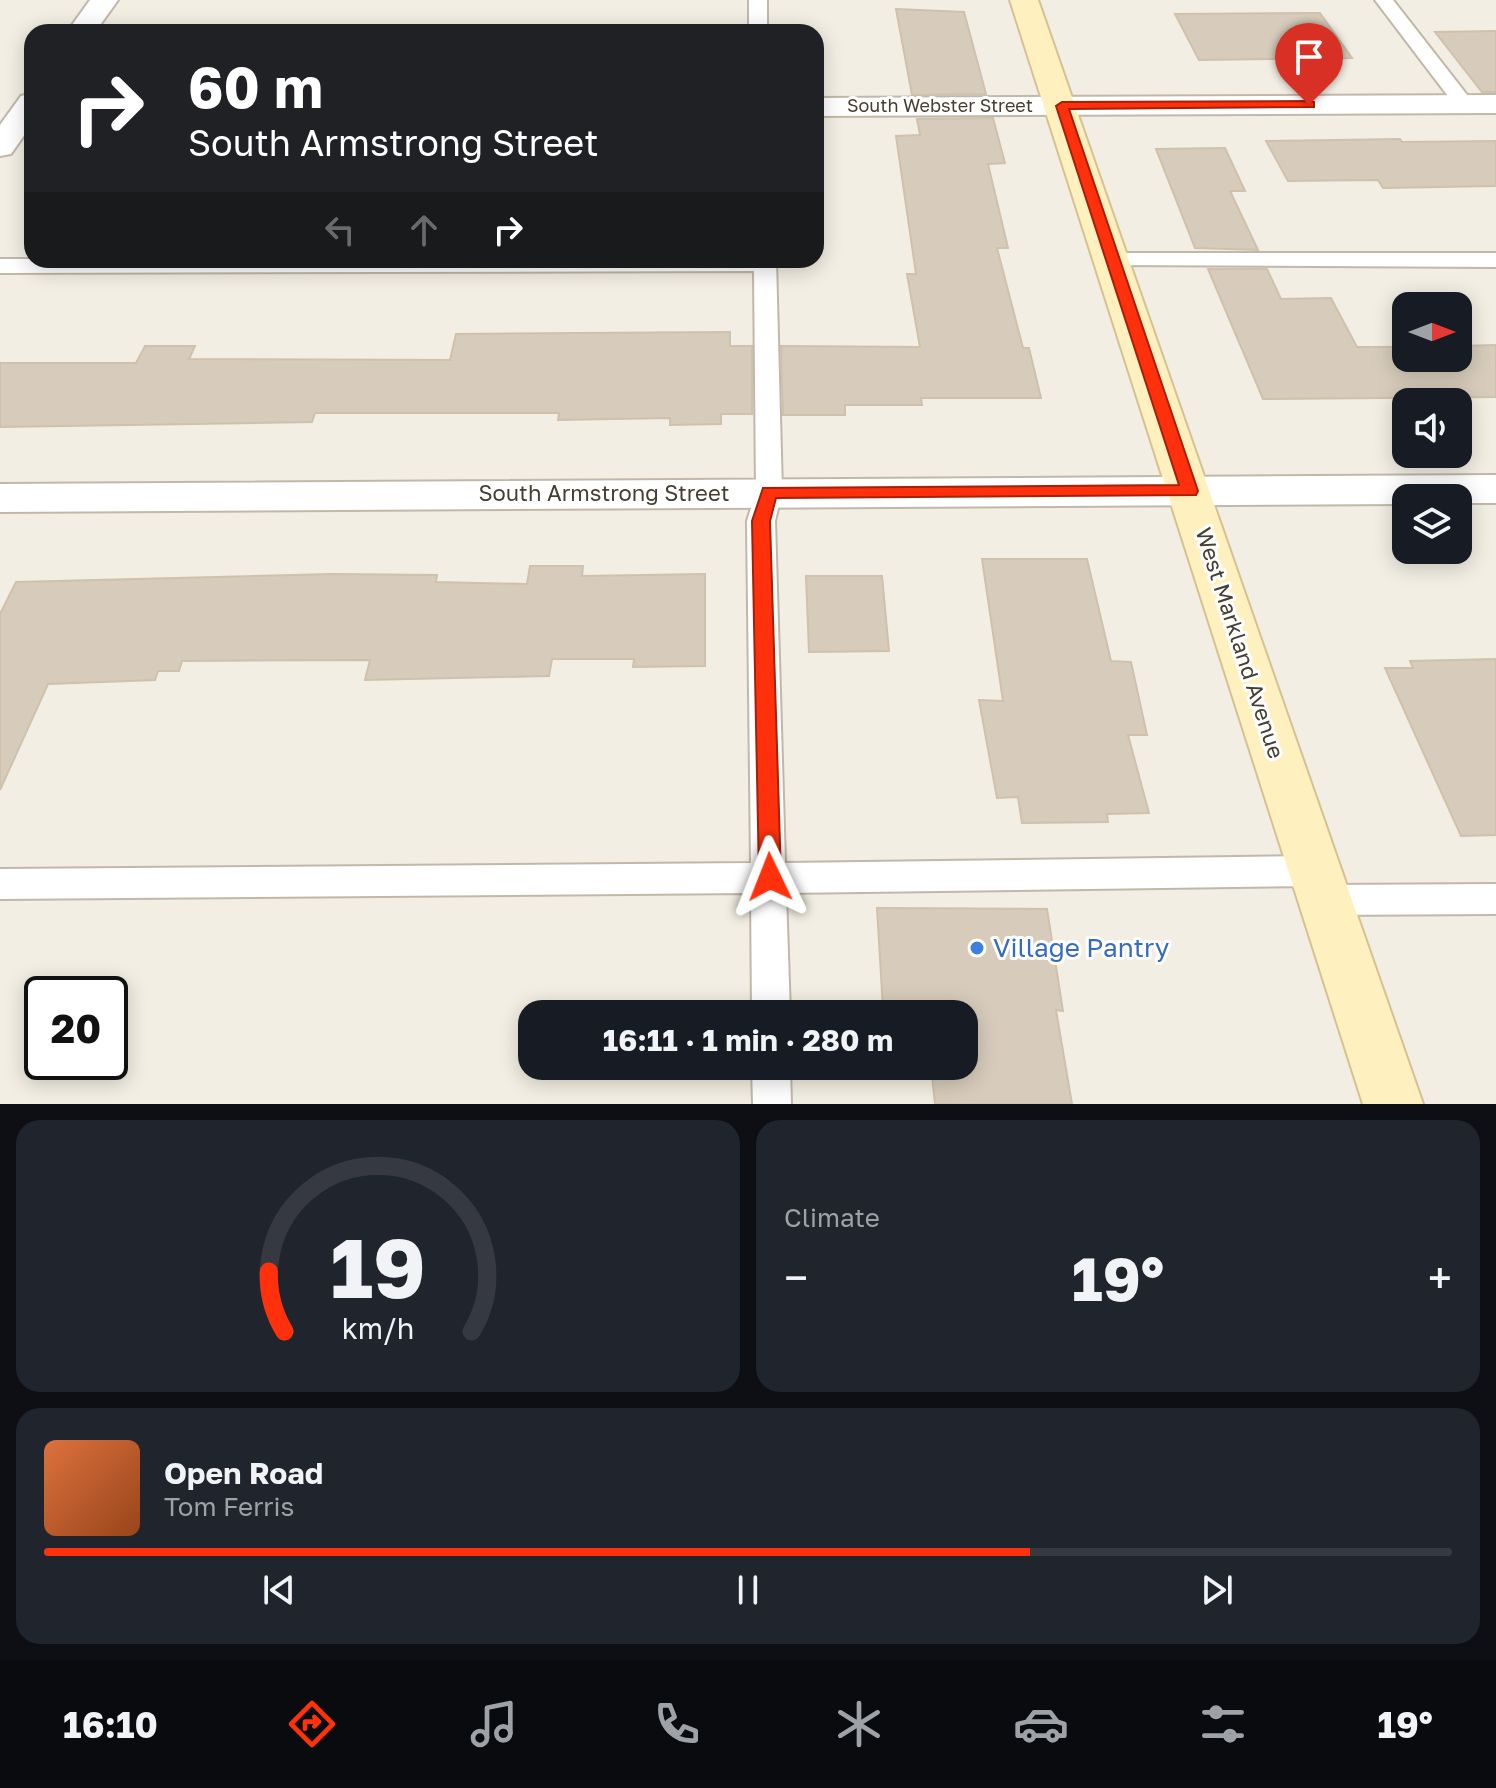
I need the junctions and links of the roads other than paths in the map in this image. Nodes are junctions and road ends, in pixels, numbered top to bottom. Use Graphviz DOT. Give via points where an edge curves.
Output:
graph roads {
  1 [pos="104,0"];
  2 [pos="758,0"];
  3 [pos="1024,0"];
  4 [pos="1384,0"];
  5 [pos="87,24"];
  6 [pos="758,24"];
  7 [pos="1464,104"];
  8 [pos="1496,104"];
  9 [pos="1062,106"];
  10 [pos="23,107"];
  11 [pos="824,107"];
  12 [pos="0,147"];
  13 [pos="1112,260"];
  14 [pos="1496,260"];
  15 [pos="0,266"];
  16 [pos="24,266"];
  17 [pos="765,268"];
  18 [pos="1496,489"];
  19 [pos="1189,491"];
  20 [pos="769,492"];
  21 [pos="0,498"];
  22 [pos="770,877"];
  23 [pos="0,884"];
  24 [pos="1320,886"];
  25 [pos="1496,899"];
  26 [pos="771,1000"];
  27 [pos="771,1080"];
  28 [pos="772,1104"];
  29 [pos="1393,1104"];
  1 -- 5 [label="street"];
  2 -- 6 [label="lane"];
  3 -- 9 [label="main road, West Markland Avenue"];
  4 -- 7 [label="lane"];
  7 -- 8 [label="street, South Webster Street"];
  7 -- 9 [label="street, South Webster Street"];
  9 -- 11 [label="street, South Webster Street"];
  9 -- 13 [label="main road, West Markland Avenue"];
  10 -- 12 [label="street"];
  13 -- 14 [label="lane"];
  13 -- 19 [label="main road, West Markland Avenue"];
  15 -- 16 [label="lane"];
  17 -- 20 [label="lane"];
  18 -- 19 [label="street, South Armstrong Street"];
  19 -- 20 [label="street, South Armstrong Street"];
  19 -- 24 [label="main road, West Markland Avenue"];
  20 -- 21 [label="street, South Armstrong Street"];
  20 -- 22 [label="lane" via="761,521"];
  22 -- 23 [label="lane"];
  22 -- 24 [label="lane" via="1161,875"];
  22 -- 26 [label="lane"];
  24 -- 25 [label="lane"];
  24 -- 29 [label="main road, West Markland Avenue"];
  27 -- 28 [label="lane"];
}
